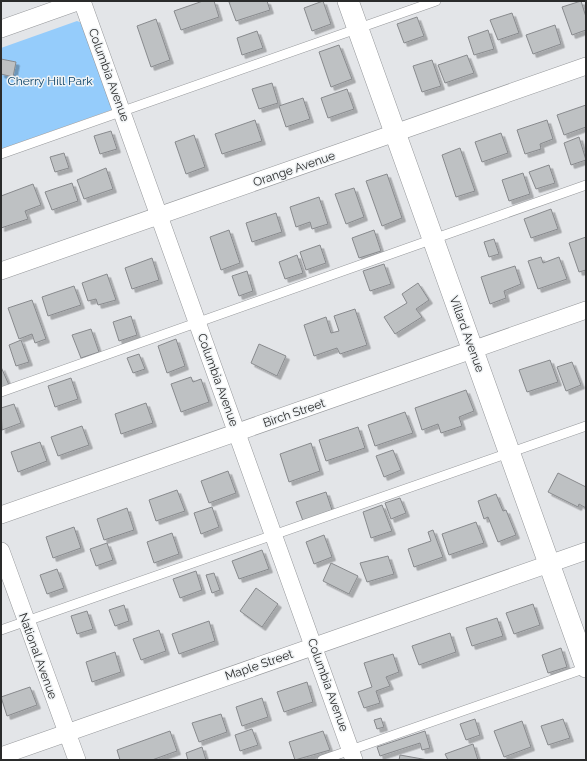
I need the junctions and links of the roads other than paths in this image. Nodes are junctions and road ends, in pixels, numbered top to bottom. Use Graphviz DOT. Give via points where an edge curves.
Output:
graph roads {
  1 [pos="81,1"];
  2 [pos="348,1"];
  3 [pos="436,1"];
  4 [pos="358,28"];
  5 [pos="1,29"];
  6 [pos="586,66"];
  7 [pos="122,110"];
  8 [pos="396,133"];
  9 [pos="1,154"];
  10 [pos="586,185"];
  11 [pos="160,215"];
  12 [pos="433,239"];
  13 [pos="1,272"];
  14 [pos="586,310"];
  15 [pos="198,323"];
  16 [pos="473,350"];
  17 [pos="1,392"];
  18 [pos="586,426"];
  19 [pos="237,432"];
  20 [pos="509,452"];
  21 [pos="1,515"];
  22 [pos="274,536"];
  23 [pos="1,551"];
  24 [pos="586,551"];
  25 [pos="549,564"];
  26 [pos="26,621"];
  27 [pos="1,630"];
  28 [pos="314,646"];
  29 [pos="586,668"];
  30 [pos="66,733"];
  31 [pos="353,755"];
  32 [pos="1,756"];
  33 [pos="77,760"];
  34 [pos="322,760"];
  1 -- 5 [label="street"];
  1 -- 7 [label="street, Columbia Avenue"];
  2 -- 4 [label="street, Villard Avenue"];
  3 -- 4 [label="lane"];
  4 -- 7 [label="lane"];
  4 -- 8 [label="street, Villard Avenue"];
  6 -- 8 [label="street, Orange Avenue"];
  7 -- 9 [label="lane"];
  7 -- 11 [label="street, Columbia Avenue"];
  8 -- 11 [label="street, Orange Avenue"];
  8 -- 12 [label="street, Villard Avenue"];
  10 -- 12 [label="lane"];
  11 -- 13 [label="street, Orange Avenue"];
  11 -- 15 [label="street, Columbia Avenue"];
  12 -- 15 [label="lane"];
  12 -- 16 [label="street, Villard Avenue"];
  14 -- 16 [label="street, Birch Street"];
  15 -- 17 [label="lane"];
  15 -- 19 [label="street, Columbia Avenue"];
  16 -- 19 [label="street, Birch Street"];
  16 -- 20 [label="street, Villard Avenue"];
  18 -- 20 [label="lane"];
  19 -- 21 [label="street, Birch Street"];
  19 -- 22 [label="street, Columbia Avenue"];
  20 -- 22 [label="lane"];
  20 -- 25 [label="street, Villard Avenue"];
  22 -- 26 [label="lane"];
  22 -- 28 [label="street, Columbia Avenue"];
  23 -- 26 [label="street, National Avenue"];
  24 -- 25 [label="street, Maple Street"];
  25 -- 28 [label="street, Maple Street"];
  25 -- 29 [label="street, Villard Avenue"];
  26 -- 27 [label="lane"];
  26 -- 30 [label="street, National Avenue"];
  28 -- 30 [label="street, Maple Street"];
  28 -- 31 [label="street, Columbia Avenue"];
  29 -- 31 [label="lane"];
  30 -- 32 [label="street, Maple Street"];
  30 -- 33 [label="street, National Avenue"];
  31 -- 34 [label="lane"];
}
